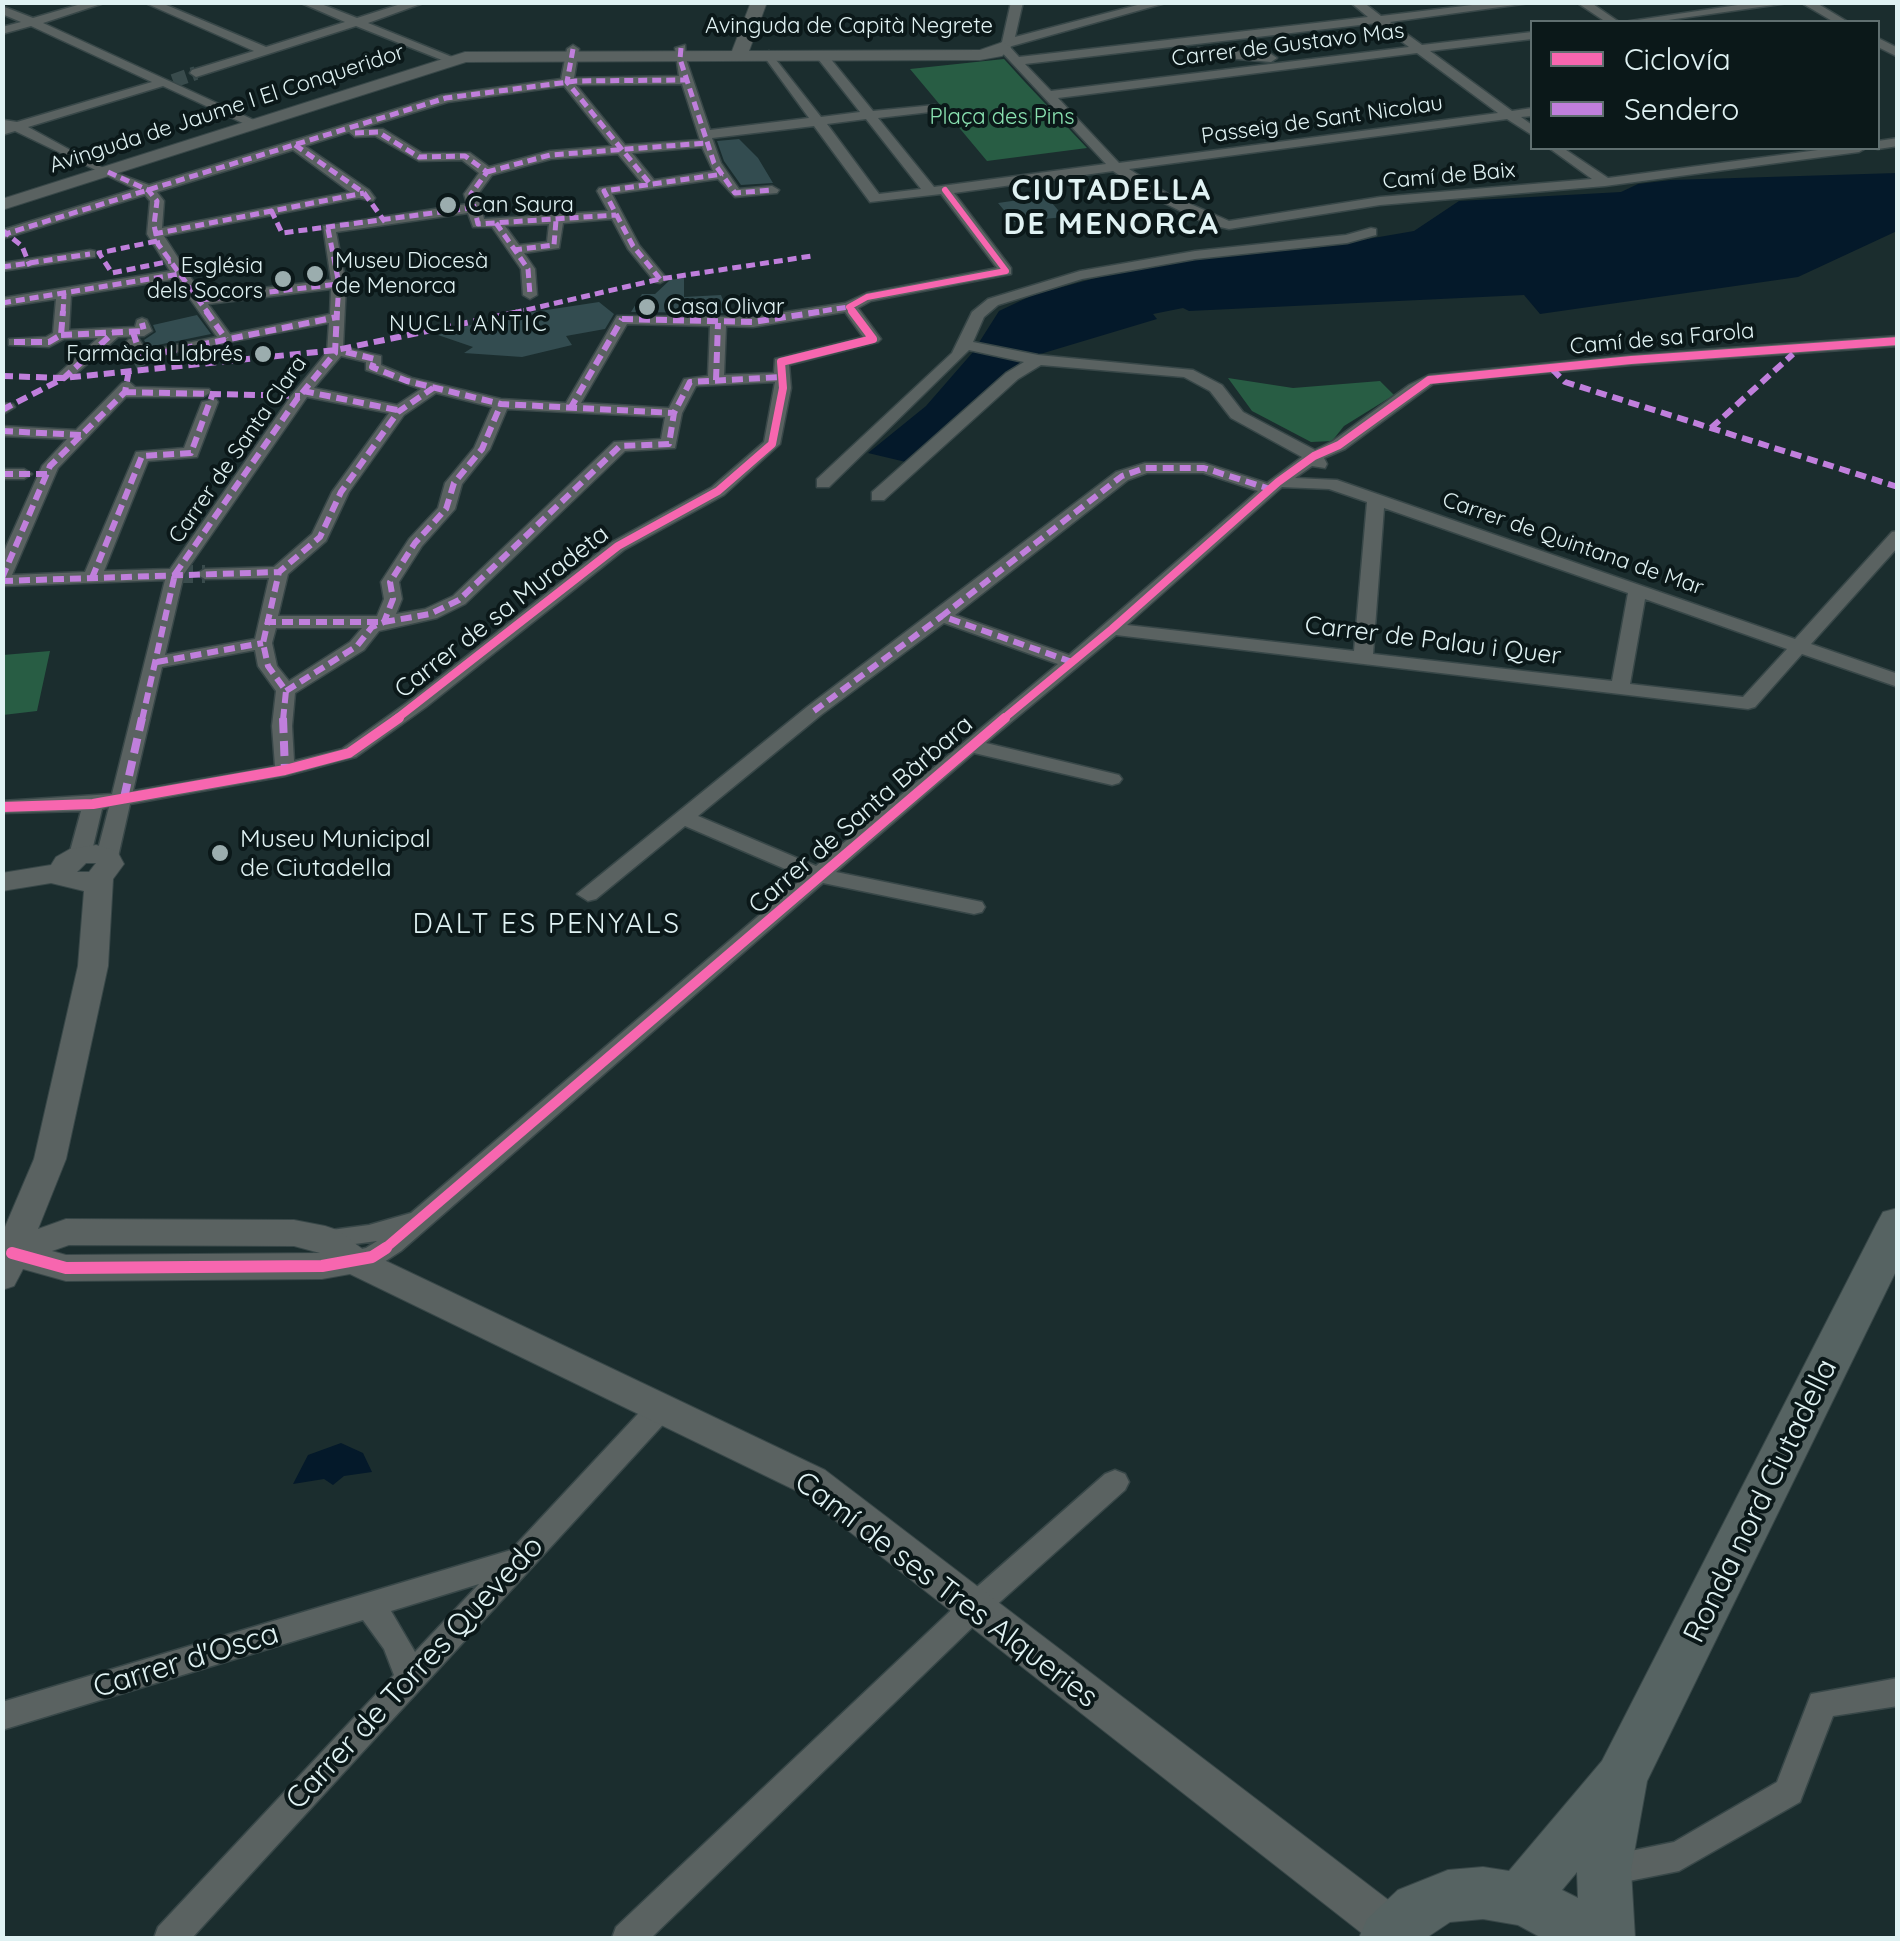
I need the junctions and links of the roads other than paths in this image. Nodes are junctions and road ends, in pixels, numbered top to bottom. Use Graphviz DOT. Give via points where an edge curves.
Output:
graph roads {
  1 [pos="102,2"];
  2 [pos="148,2"];
  3 [pos="304,2"];
  4 [pos="422,2"];
  5 [pos="759,2"];
  6 [pos="1016,2"];
  7 [pos="1164,2"];
  8 [pos="1355,2"];
  9 [pos="1532,2"];
  10 [pos="1581,2"];
  11 [pos="1790,2"];
  12 [pos="1805,2"];
  13 [pos="2,9"];
  14 [pos="1379,20"];
  15 [pos="1610,20"];
  16 [pos="1646,20"];
  17 [pos="1838,20"];
  18 [pos="31,23"];
  19 [pos="356,23"];
  20 [pos="2,31"];
  21 [pos="1530,35"];
  22 [pos="1006,45"];
  23 [pos="1147,48"];
  24 [pos="1419,49"];
  25 [pos="267,52"];
  26 [pos="573,52"];
  27 [pos="680,52"];
  28 [pos="739,52"];
  29 [pos="821,52"];
  30 [pos="769,55"];
  31 [pos="455,57"];
  32 [pos="1016,62"];
  33 [pos="1320,62"];
  34 [pos="196,73"];
  35 [pos="686,80"];
  36 [pos="167,82"];
  37 [pos="567,82"];
  38 [pos="1048,95"];
  39 [pos="930,108"];
  40 [pos="1530,112"];
  41 [pos="1510,115"];
  42 [pos="870,116"];
  43 [pos="253,122"];
  44 [pos="818,122"];
  45 [pos="7,126"];
  46 [pos="1530,130"];
  47 [pos="354,133"];
  48 [pos="705,139"];
  49 [pos="294,145"];
  50 [pos="622,148"];
  51 [pos="1559,150"];
  52 [pos="1817,150"];
  53 [pos="1117,168"];
  54 [pos="104,170"];
  55 [pos="486,172"];
  56 [pos="722,174"];
  57 [pos="1604,182"];
  58 [pos="650,184"];
  59 [pos="148,190"];
  60 [pos="772,190"];
  61 [pos="939,192"];
  62 [pos="364,193"];
  63 [pos="2,203"];
  64 [pos="471,208"];
  65 [pos="616,215"];
  66 [pos="556,220"];
  67 [pos="384,222"];
  68 [pos="496,223"];
  69 [pos="4,233"];
  70 [pos="154,234"];
  71 [pos="513,250"];
  72 [pos="90,254"];
  73 [pos="66,260"];
  74 [pos="30,266"];
  75 [pos="2,267"];
  76 [pos="180,274"];
  77 [pos="660,279"];
  78 [pos="339,284"];
  79 [pos="82,292"];
  80 [pos="64,294"];
  81 [pos="530,295"];
  82 [pos="200,300"];
  83 [pos="2,303"];
  84 [pos="849,307"];
  85 [pos="337,318"];
  86 [pos="718,323"];
  87 [pos="114,334"];
  88 [pos="61,335"];
  89 [pos="226,339"];
  90 [pos="1898,341"];
  91 [pos="14,342"];
  92 [pos="969,345"];
  93 [pos="336,350"];
  94 [pos="1034,360"];
  95 [pos="66,375"];
  96 [pos="782,377"];
  97 [pos="716,380"];
  98 [pos="1429,380"];
  99 [pos="433,388"];
  100 [pos="303,392"];
  101 [pos="501,404"];
  102 [pos="570,408"];
  103 [pos="402,411"];
  104 [pos="674,413"];
  105 [pos="2,430"];
  106 [pos="82,435"];
  107 [pos="1314,456"];
  108 [pos="2,474"];
  109 [pos="37,474"];
  110 [pos="823,483"];
  111 [pos="1331,484"];
  112 [pos="1274,486"];
  113 [pos="878,496"];
  114 [pos="1376,499"];
  115 [pos="1898,536"];
  116 [pos="279,572"];
  117 [pos="175,574"];
  118 [pos="205,574"];
  119 [pos="92,578"];
  120 [pos="2,580"];
  121 [pos="1637,591"];
  122 [pos="942,616"];
  123 [pos="384,622"];
  124 [pos="1112,629"];
  125 [pos="264,633"];
  126 [pos="1800,646"];
  127 [pos="1362,658"];
  128 [pos="157,662"];
  129 [pos="1072,662"];
  130 [pos="1898,680"];
  131 [pos="1620,688"];
  132 [pos="286,691"];
  133 [pos="972,746"];
  134 [pos="285,770"];
  135 [pos="1112,779"];
  136 [pos="124,798"];
  137 [pos="93,804"];
  138 [pos="2,807"];
  139 [pos="683,816"];
  140 [pos="87,866"];
  141 [pos="820,876"];
  142 [pos="2,882"];
  143 [pos="588,894"];
  144 [pos="974,906"];
  145 [pos="48,1166"];
  146 [pos="1898,1222"];
  147 [pos="66,1232"];
  148 [pos="339,1250"];
  149 [pos="7,1265"];
  150 [pos="660,1409"];
  151 [pos="1115,1482"];
  152 [pos="519,1560"];
  153 [pos="370,1606"];
  154 [pos="972,1608"];
  155 [pos="410,1677"];
  156 [pos="1898,1692"];
  157 [pos="2,1716"];
  158 [pos="1622,1778"];
  159 [pos="1604,1870"];
  160 [pos="1520,1899"];
  161 [pos="1389,1934"];
  162 [pos="170,1938"];
  163 [pos="628,1938"];
  164 [pos="1586,1938"];
  165 [pos="1607,1938"];
  1 -- 18 [label="street"];
  2 -- 25 [label="street"];
  3 -- 19 [label="street"];
  4 -- 19 [label="street"];
  5 -- 28 [label="street"];
  6 -- 22 [label="street"];
  7 -- 22 [label="street"];
  8 -- 14 [label="street"];
  9 -- 14 [label="street"];
  10 -- 15 [label="street"];
  11 -- 16 [label="street"];
  12 -- 17 [label="street"];
  13 -- 18 [label="street"];
  14 -- 23 [label="street"];
  14 -- 24 [label="street"];
  18 -- 20 [label="street"];
  18 -- 36 [label="street"];
  19 -- 25 [label="street"];
  19 -- 31 [label="street"];
  21 -- 24 [label="street, Carrer de Gustavo Mas"];
  22 -- 29 [label="street, Avinguda de Capità Negrete" via="980,56"];
  22 -- 32 [label="street"];
  23 -- 32 [label="street"];
  23 -- 33 [label="street"];
  24 -- 33 [label="street, Carrer de Gustavo Mas"];
  24 -- 41 [label="street"];
  25 -- 34 [label="street"];
  26 -- 27 [label="street, Avinguda de Capità Negrete"];
  26 -- 31 [label="street, Avinguda de Capità Negrete"];
  26 -- 37 [label="street"];
  27 -- 28 [label="street, Avinguda de Capità Negrete"];
  27 -- 35 [label="street"];
  28 -- 29 [label="street, Avinguda de Capità Negrete"];
  28 -- 30 [label="street, Avinguda de Capità Negrete"];
  29 -- 30 [label="street, Avinguda de Capità Negrete"];
  29 -- 42 [label="street"];
  30 -- 44 [label="street"];
  31 -- 43 [label="street, Avinguda de Jaume I El Conqueridor"];
  32 -- 38 [label="street"];
  33 -- 38 [label="street, Carrer de Gustavo Mas"];
  35 -- 37 [label="street"];
  35 -- 48 [label="street"];
  36 -- 43 [label="street"];
  36 -- 45 [label="street"];
  37 -- 49 [label="street" via="446,98"];
  37 -- 50 [label="street"];
  38 -- 53 [label="street"];
  39 -- 42 [label="street"];
  40 -- 41 [label="street, Passeig de Sant Nicolau"];
  41 -- 46 [label="street"];
  41 -- 53 [label="street, Passeig de Sant Nicolau"];
  42 -- 44 [label="street"];
  42 -- 61 [label="street"];
  43 -- 54 [label="street, Avinguda de Jaume I El Conqueridor"];
  44 -- 48 [label="street"];
  44 -- 61 [label="street" via="871,194"];
  45 -- 54 [label="street"];
  47 -- 55 [label="street" via="378,132 420,158 465,156"];
  48 -- 50 [label="street"];
  48 -- 56 [label="street"];
  49 -- 59 [label="street"];
  49 -- 62 [label="street"];
  50 -- 55 [label="street" via="550,155"];
  50 -- 58 [label="street"];
  51 -- 57 [label="street"];
  52 -- 57 [label="street, Camí de Baix"];
  53 -- 57 [label="street, Camí de Baix" via="1229,226 1380,201"];
  53 -- 61 [label="street"];
  54 -- 59 [label="street"];
  54 -- 63 [label="street, Avinguda de Jaume I El Conqueridor"];
  55 -- 64 [label="street" via="471,194"];
  56 -- 58 [label="street"];
  56 -- 60 [label="street" via="735,194"];
  58 -- 65 [label="street" via="604,191"];
  59 -- 69 [label="street"];
  59 -- 70 [label="street" via="157,201"];
  61 -- 84 [label="street" via="1006,270"];
  61 -- 92 [label="street" via="1108,183 1224,232 1344,224 1371,232 1080,275 993,302 982,309"];
  62 -- 67 [label="street"];
  62 -- 70 [label="street"];
  64 -- 67 [label="street"];
  64 -- 68 [label="street" via="478,224"];
  65 -- 66 [label="street"];
  65 -- 77 [label="street"];
  66 -- 68 [label="street"];
  66 -- 71 [label="street" via="554,244"];
  67 -- 78 [label="street" via="328,229"];
  68 -- 71 [label="street"];
  69 -- 74 [label="street" via="22,246"];
  70 -- 76 [label="street"];
  71 -- 81 [label="street" via="528,270"];
  72 -- 73 [label="street"];
  73 -- 74 [label="street"];
  73 -- 79 [label="street"];
  74 -- 75 [label="street"];
  76 -- 79 [label="street"];
  76 -- 82 [label="street"];
  78 -- 82 [label="street"];
  78 -- 85 [label="street"];
  79 -- 80 [label="street"];
  80 -- 83 [label="street"];
  80 -- 88 [label="street"];
  82 -- 89 [label="street"];
  84 -- 86 [label="street" via="785,320"];
  84 -- 96 [label="street" via="873,339 781,362"];
  85 -- 89 [label="street"];
  85 -- 93 [label="street"];
  86 -- 97 [label="street"];
  86 -- 102 [label="street" via="622,319"];
  87 -- 88 [label="street"];
  87 -- 89 [label="street" via="139,348"];
  87 -- 95 [label="street"];
  88 -- 91 [label="street" via="49,342"];
  90 -- 98 [label="street, Camí de sa Farola"];
  92 -- 94 [label="street"];
  92 -- 110 [label="street"];
  93 -- 99 [label="street"];
  93 -- 100 [label="street, Carrer de Santa Clara"];
  94 -- 107 [label="street" via="1188,373 1216,388 1237,415"];
  94 -- 113 [label="street"];
  96 -- 97 [label="street"];
  96 -- 134 [label="street, Carrer de sa Muradeta" via="772,444 718,490 618,546 349,753"];
  97 -- 104 [label="street" via="690,382"];
  98 -- 107 [label="street, Carrer de Santa Bàrbara"];
  99 -- 101 [label="street"];
  99 -- 103 [label="street"];
  100 -- 103 [label="street"];
  100 -- 117 [label="street, Carrer de Santa Clara"];
  101 -- 102 [label="street"];
  101 -- 123 [label="street" via="446,508 390,582 393,599"];
  102 -- 104 [label="street"];
  103 -- 116 [label="street" via="342,492 320,537"];
  104 -- 123 [label="street" via="668,444 620,446 458,600 430,614"];
  105 -- 106 [label="street"];
  106 -- 109 [label="street"];
  106 -- 119 [label="street" via="127,389 209,396 191,453 142,456"];
  107 -- 111 [label="street"];
  107 -- 112 [label="street, Carrer de Santa Bàrbara"];
  108 -- 109 [label="street"];
  109 -- 120 [label="street"];
  111 -- 112 [label="street, Carrer de Quintana de Mar"];
  111 -- 114 [label="street, Carrer de Quintana de Mar"];
  112 -- 122 [label="street, Carrer de Quintana de Mar" via="1204,468 1159,467 1122,476"];
  112 -- 124 [label="street, Carrer de Santa Bàrbara"];
  114 -- 121 [label="street, Carrer de Quintana de Mar"];
  114 -- 127 [label="street"];
  115 -- 126 [label="street"];
  116 -- 118 [label="street"];
  116 -- 125 [label="street"];
  117 -- 119 [label="street"];
  117 -- 128 [label="street"];
  119 -- 120 [label="street"];
  121 -- 126 [label="street, Carrer de Quintana de Mar"];
  121 -- 131 [label="street"];
  122 -- 129 [label="street"];
  122 -- 139 [label="street, Carrer de Quintana de Mar"];
  123 -- 125 [label="street"];
  123 -- 132 [label="street"];
  124 -- 127 [label="street, Carrer de Palau i Quer"];
  124 -- 129 [label="street, Carrer de Santa Bàrbara"];
  125 -- 128 [label="street"];
  125 -- 132 [label="street" via="268,666"];
  126 -- 130 [label="street, Carrer de Quintana de Mar"];
  126 -- 131 [label="street, Carrer de Palau i Quer" via="1748,703"];
  127 -- 131 [label="street, Carrer de Palau i Quer"];
  128 -- 136 [label="street"];
  129 -- 133 [label="street, Carrer de Santa Bàrbara"];
  132 -- 134 [label="street"];
  133 -- 135 [label="street"];
  133 -- 141 [label="street, Carrer de Santa Bàrbara"];
  134 -- 136 [label="street, Carrer de sa Muradeta"];
  136 -- 137 [label="street, Carrer de sa Muradeta"];
  136 -- 140 [label="street"];
  137 -- 138 [label="street, Carrer de sa Muradeta"];
  137 -- 140 [label="street"];
  139 -- 141 [label="street"];
  139 -- 143 [label="street, Carrer de Quintana de Mar"];
  140 -- 142 [label="street"];
  140 -- 145 [label="street" via="93,966"];
  141 -- 144 [label="street, Carrer de Santa Bàrbara"];
  141 -- 148 [label="street, Carrer de Santa Bàrbara" via="416,1222 372,1256"];
  145 -- 147 [label="street" via="53,1220"];
  145 -- 149 [label="street"];
  146 -- 158 [label="main road, Ronda nord Ciutadella"];
  147 -- 148 [label="street" via="294,1234"];
  147 -- 149 [label="street"];
  148 -- 149 [label="street" via="322,1266"];
  148 -- 150 [label="street, Camí de ses Tres Alqueries"];
  150 -- 152 [label="street, Carrer de Torres Quevedo"];
  150 -- 154 [label="street, Camí de ses Tres Alqueries" via="812,1481"];
  151 -- 154 [label="street"];
  152 -- 153 [label="street, Carrer d'Osca"];
  152 -- 155 [label="street, Carrer de Torres Quevedo"];
  153 -- 155 [label="street"];
  153 -- 157 [label="street, Carrer d'Osca"];
  154 -- 161 [label="street, Camí de ses Tres Alqueries"];
  154 -- 163 [label="street"];
  155 -- 162 [label="street, Carrer de Torres Quevedo"];
  156 -- 159 [label="street" via="1822,1704 1788,1792 1679,1856"];
  158 -- 159 [label="main road, Ronda nord Ciutadella"];
  158 -- 160 [label="main road, Ronda nord Ciutadella"];
  159 -- 165 [label="main road, Ronda nord Ciutadella"];
  160 -- 161 [label="main road" via="1448,1896 1417,1909"];
  160 -- 164 [label="main road"];
}
